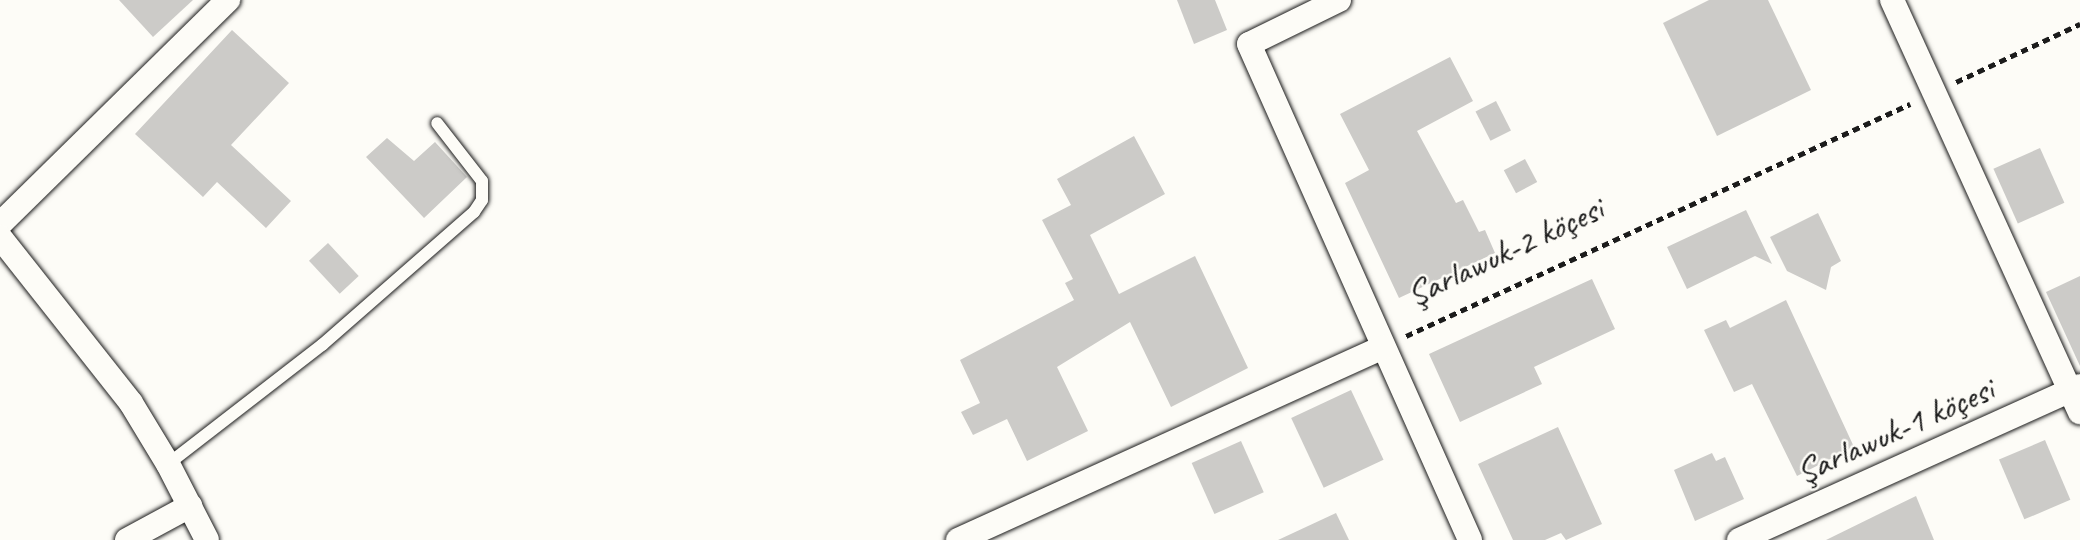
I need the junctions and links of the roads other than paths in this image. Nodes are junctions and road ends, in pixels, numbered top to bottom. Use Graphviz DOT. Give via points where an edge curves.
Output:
graph roads {
  1 [pos="228,0"];
  2 [pos="1339,0"];
  3 [pos="1892,0"];
  4 [pos="437,123"];
  5 [pos="0,224"];
  6 [pos="0,236"];
  7 [pos="1383,347"];
  8 [pos="2077,396"];
  9 [pos="168,464"];
  10 [pos="190,506"];
  11 [pos="127,540"];
  12 [pos="207,540"];
  13 [pos="958,540"];
  14 [pos="1470,540"];
  15 [pos="1739,540"];
  1 -- 5 [label="street"];
  2 -- 7 [label="street" via="1249,44"];
  3 -- 8 [label="street"];
  4 -- 9 [label="lane" via="482,181 481,200 474,212 322,345"];
  6 -- 9 [label="street" via="70,321"];
  7 -- 13 [label="street, Şarlawuk-2 köçesi"];
  7 -- 14 [label="street"];
  8 -- 15 [label="street, Şarlawuk-1 köçesi"];
  9 -- 10 [label="street"];
  10 -- 11 [label="street"];
  10 -- 12 [label="street"];
}
